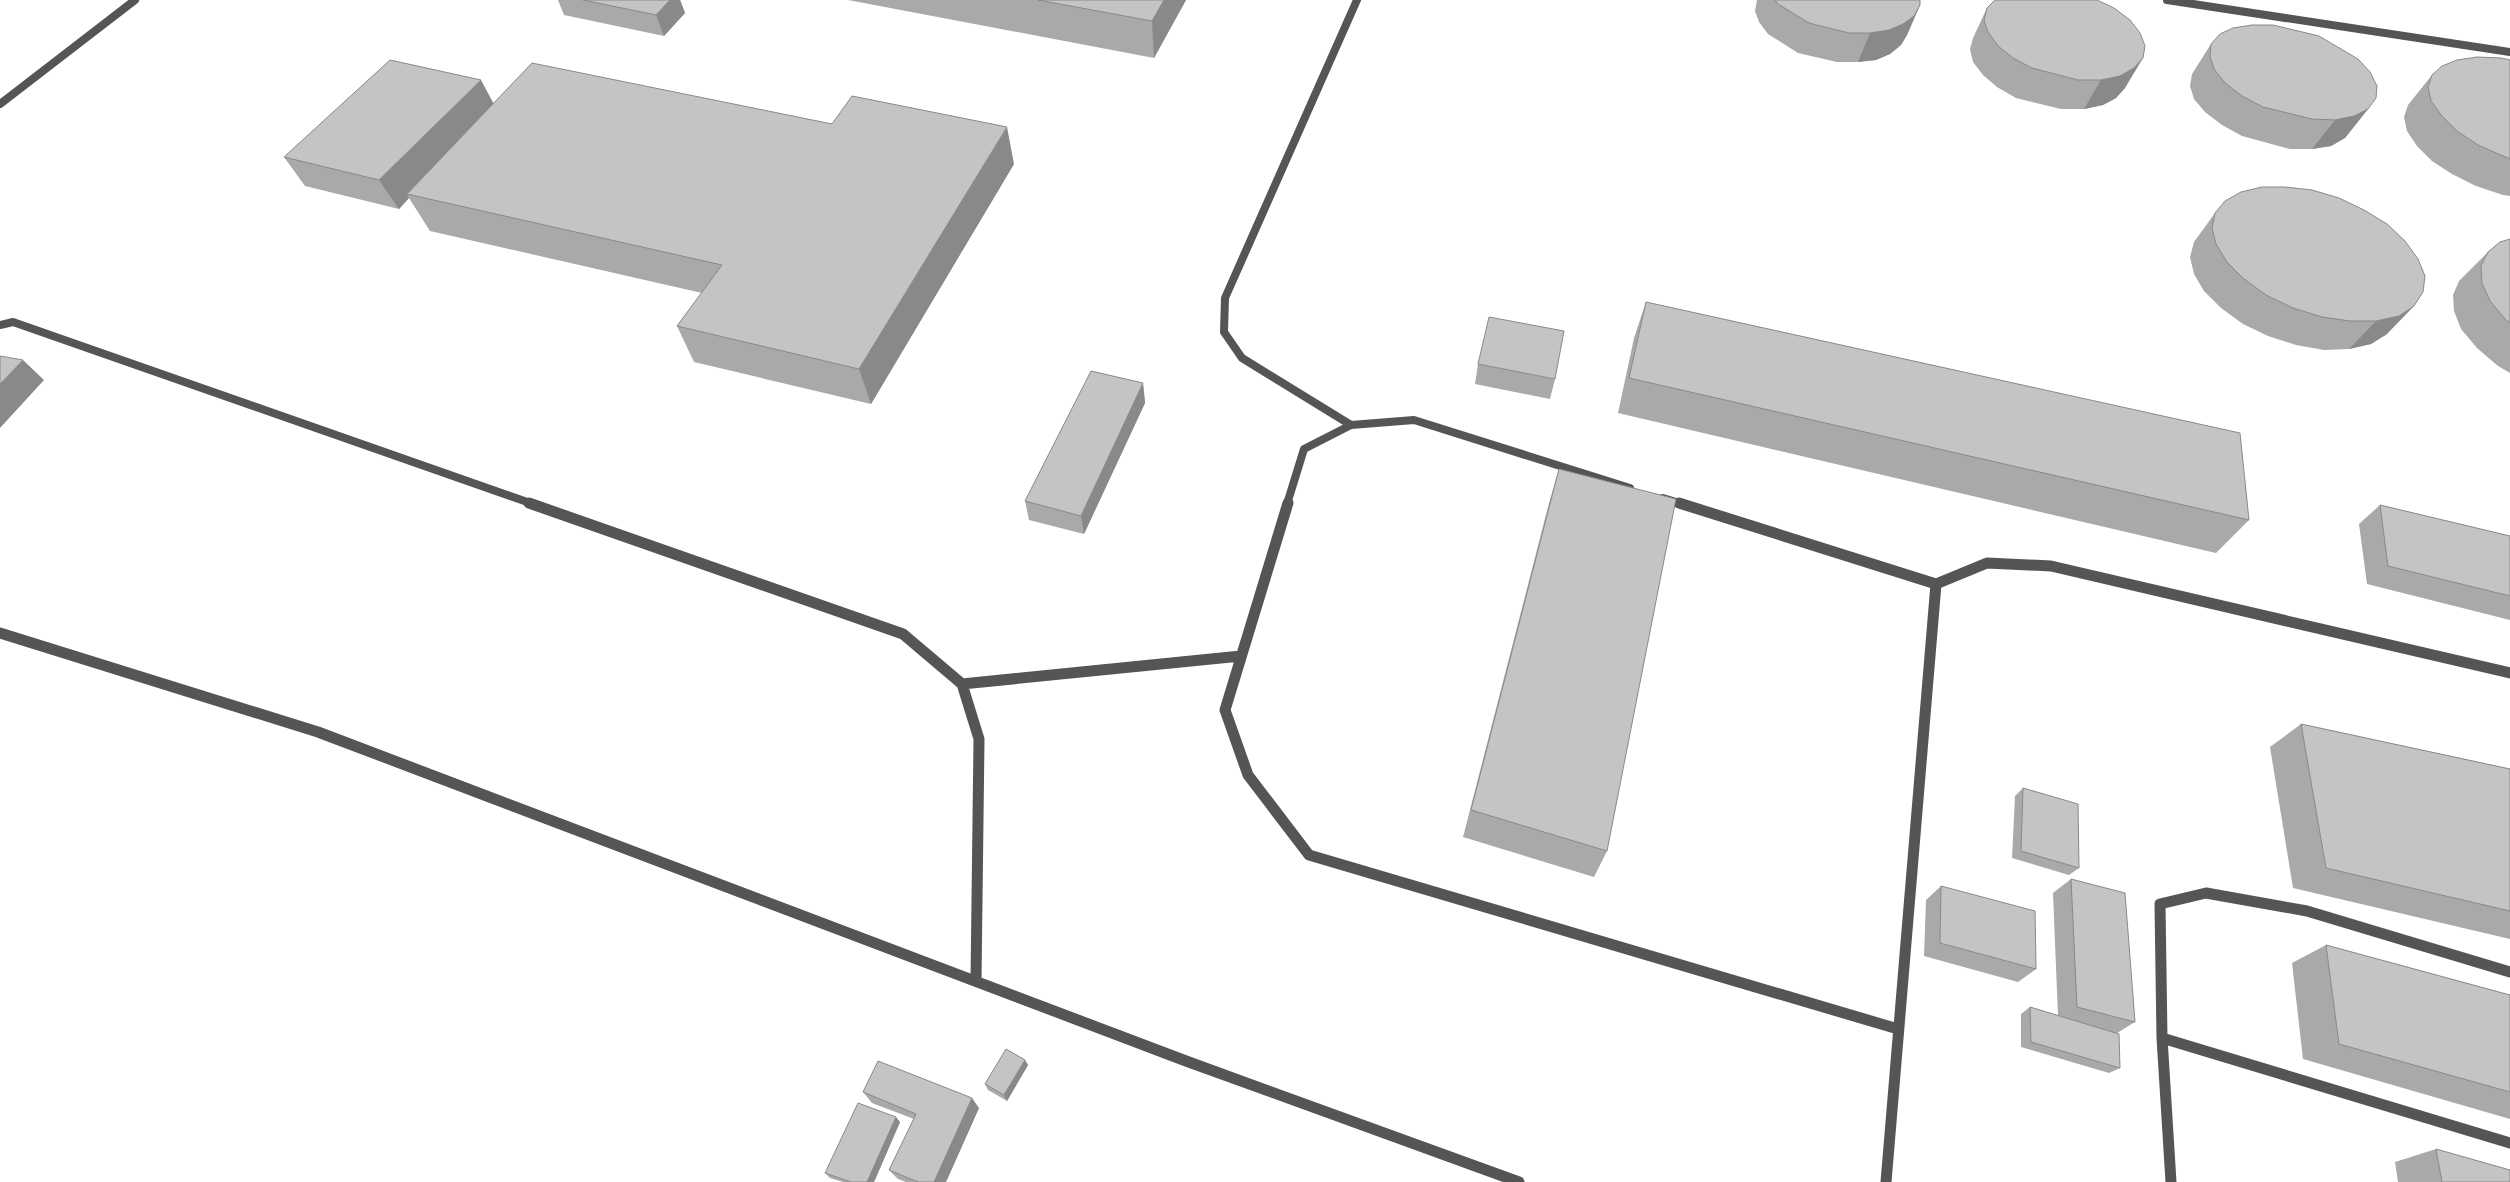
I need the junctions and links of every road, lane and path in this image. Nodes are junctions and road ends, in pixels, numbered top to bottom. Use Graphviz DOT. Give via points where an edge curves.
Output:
graph roads {
  1 [pos="135,0"];
  2 [pos="1357,0"];
  3 [pos="2167,0"];
  4 [pos="2510,52"];
  5 [pos="0,104"];
  6 [pos="0,325"];
  7 [pos="1351,425"];
  8 [pos="1936,584"];
  9 [pos="0,633"];
  10 [pos="1241,656"];
  11 [pos="2510,673"];
  12 [pos="962,684"];
  13 [pos="2510,972"];
  14 [pos="976,981"];
  15 [pos="1898,1029"];
  16 [pos="2162,1038"];
  17 [pos="2510,1143"];
  18 [pos="1519,1182"];
  19 [pos="1886,1182"];
  20 [pos="2171,1182"];
  1 -- 5 [label="lane"];
  2 -- 7 [label="lane" via="1225,298 1224,332 1242,358"];
  3 -- 4 [label="lane"];
  6 -- 12 [label="lane" via="12,322 903,634"];
  7 -- 8 [label="lane" via="1414,420"];
  7 -- 10 [label="lane" via="1304,449"];
  8 -- 11 [label="lane" via="1987,563 2051,566"];
  8 -- 15 [label="lane"];
  9 -- 14 [label="lane" via="318,732"];
  10 -- 12 [label="lane"];
  10 -- 15 [label="lane" via="1225,710 1248,775 1309,855"];
  12 -- 14 [label="lane" via="979,739"];
  13 -- 16 [label="lane" via="2307,911 2206,893 2160,904"];
  14 -- 18 [label="lane"];
  15 -- 19 [label="lane"];
  16 -- 17 [label="lane"];
  16 -- 20 [label="lane"];
}
